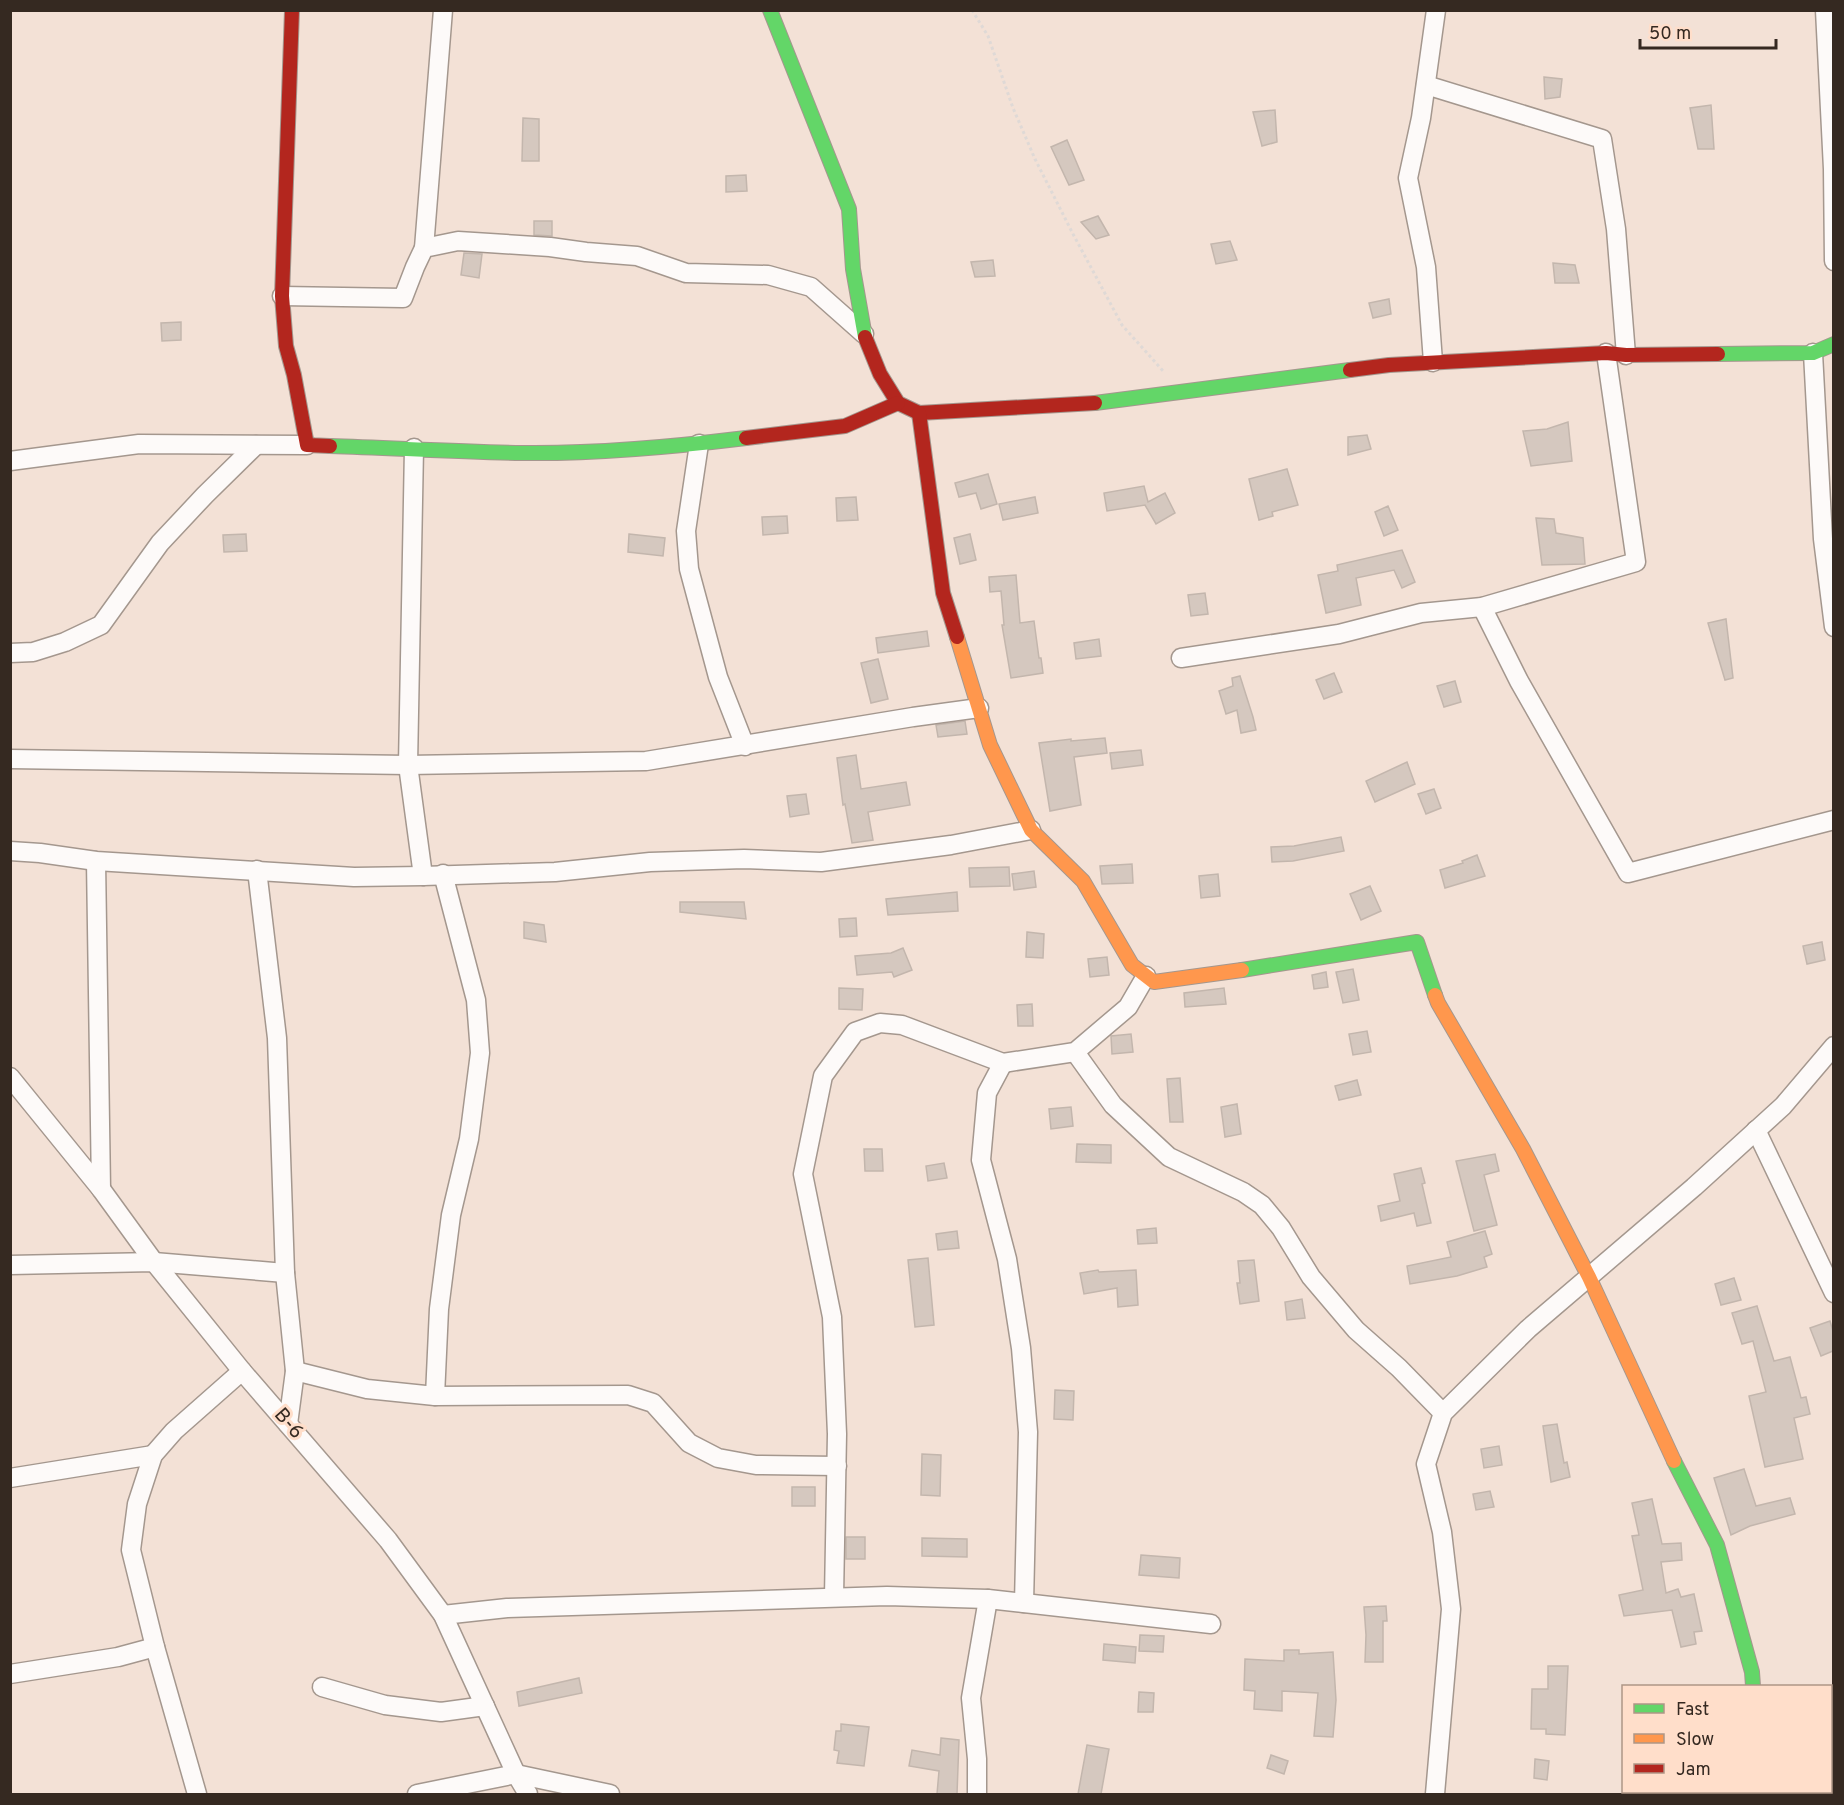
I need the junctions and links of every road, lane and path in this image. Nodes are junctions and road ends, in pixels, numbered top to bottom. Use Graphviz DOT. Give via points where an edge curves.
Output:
graph roads {
  1 [pos="292,10"];
  2 [pos="443,10"];
  3 [pos="770,10"];
  4 [pos="972,10"];
  5 [pos="1436,10"];
  6 [pos="1825,10"];
  7 [pos="1426,85"];
  8 [pos="424,248"];
  9 [pos="1833,261"];
  10 [pos="282,296"];
  11 [pos="864,334"];
  12 [pos="1833,344"];
  13 [pos="1813,352"];
  14 [pos="1606,353"];
  15 [pos="1626,356"];
  16 [pos="1433,362"];
  17 [pos="1182,392"];
  18 [pos="898,403"];
  19 [pos="919,413"];
  20 [pos="699,444"];
  21 [pos="256,445"];
  22 [pos="307,445"];
  23 [pos="414,448"];
  24 [pos="10,461"];
  25 [pos="1482,607"];
  26 [pos="1833,627"];
  27 [pos="10,653"];
  28 [pos="1181,657"];
  29 [pos="979,708"];
  30 [pos="745,746"];
  31 [pos="10,759"];
  32 [pos="408,765"];
  33 [pos="1833,820"];
  34 [pos="1031,830"];
  35 [pos="10,851"];
  36 [pos="96,861"];
  37 [pos="257,870"];
  38 [pos="443,874"];
  39 [pos="423,876"];
  40 [pos="1146,976"];
  41 [pos="1833,1046"];
  42 [pos="1075,1052"];
  43 [pos="1003,1064"];
  44 [pos="10,1077"];
  45 [pos="1756,1130"];
  46 [pos="101,1189"];
  47 [pos="154,1262"];
  48 [pos="10,1264"];
  49 [pos="285,1273"];
  50 [pos="1589,1277"];
  51 [pos="1833,1293"];
  52 [pos="242,1371"];
  53 [pos="295,1371"];
  54 [pos="435,1396"];
  55 [pos="1443,1413"];
  56 [pos="288,1424"];
  57 [pos="153,1455"];
  58 [pos="837,1466"];
  59 [pos="10,1478"];
  60 [pos="834,1597"];
  61 [pos="988,1599"];
  62 [pos="1024,1603"];
  63 [pos="443,1615"];
  64 [pos="1211,1624"];
  65 [pos="154,1647"];
  66 [pos="10,1674"];
  67 [pos="1753,1685"];
  68 [pos="322,1687"];
  69 [pos="485,1706"];
  70 [pos="516,1774"];
  71 [pos="197,1794"];
  72 [pos="417,1794"];
  73 [pos="528,1794"];
  74 [pos="610,1794"];
  75 [pos="977,1794"];
  76 [pos="1434,1794"];
  1 -- 10 [label="street"];
  2 -- 8 [label="street"];
  3 -- 11 [label="street" via="849,209 853,268"];
  4 -- 17 [label="path" via="988,36 1035,159 1111,304 1122,324"];
  5 -- 7 [label="street"];
  6 -- 9 [label="street"];
  7 -- 15 [label="street" via="1602,139 1616,229"];
  7 -- 16 [label="street" via="1408,178 1426,267"];
  8 -- 10 [label="street" via="403,298"];
  8 -- 11 [label="street" via="458,242 529,245 637,256 686,273 768,275 810,287"];
  10 -- 22 [label="street" via="286,346"];
  11 -- 18 [label="street" via="880,374"];
  12 -- 13 [label="street"];
  13 -- 15 [label="street"];
  13 -- 26 [label="street" via="1823,539"];
  14 -- 15 [label="street"];
  14 -- 16 [label="street"];
  14 -- 25 [label="street" via="1636,562"];
  16 -- 17 [label="street"];
  17 -- 19 [label="street" via="1087,404"];
  18 -- 19 [label="street"];
  18 -- 20 [label="street" via="845,426"];
  19 -- 29 [label="street" via="943,593"];
  20 -- 23 [label="street" via="524,453"];
  20 -- 30 [label="street" via="686,531 689,569 718,678"];
  21 -- 22 [label="street"];
  21 -- 24 [label="street" via="139,444"];
  21 -- 27 [label="street" via="160,543 101,625 33,652"];
  22 -- 23 [label="street"];
  23 -- 32 [label="street"];
  25 -- 28 [label="street" via="1421,613 1339,634"];
  25 -- 33 [label="street" via="1519,681 1628,873"];
  29 -- 30 [label="street"];
  29 -- 34 [label="street" via="990,745"];
  30 -- 32 [label="street" via="646,761"];
  31 -- 32 [label="street"];
  32 -- 39 [label="street"];
  34 -- 38 [label="street" via="821,862 662,861 555,872"];
  34 -- 40 [label="street" via="1083,881 1132,965"];
  35 -- 36 [label="street"];
  36 -- 37 [label="street"];
  36 -- 46 [label="street"];
  37 -- 39 [label="street" via="354,877"];
  37 -- 49 [label="street" via="277,1038"];
  38 -- 39 [label="street"];
  38 -- 54 [label="street" via="476,999 480,1053 469,1139 451,1215 439,1309"];
  40 -- 42 [label="street" via="1128,1007"];
  40 -- 50 [label="street" via="1154,982 1187,978 1417,942 1438,1003 1523,1149"];
  41 -- 45 [label="street" via="1783,1106"];
  42 -- 43 [label="street"];
  42 -- 55 [label="street" via="1113,1105 1169,1157 1262,1205 1311,1277 1356,1330"];
  43 -- 58 [label="street" via="902,1025 880,1023 855,1032 823,1076 804,1174 832,1317"];
  43 -- 62 [label="street" via="987,1093 981,1160 1007,1259 1021,1348 1028,1432"];
  44 -- 46 [label="street, B-6"];
  45 -- 50 [label="street"];
  45 -- 51 [label="street"];
  46 -- 47 [label="street, B-6"];
  47 -- 48 [label="street"];
  47 -- 49 [label="street"];
  47 -- 52 [label="street, B-6"];
  49 -- 53 [label="street"];
  50 -- 55 [label="street" via="1528,1329"];
  50 -- 67 [label="street" via="1717,1545"];
  52 -- 56 [label="street, B-6"];
  52 -- 57 [label="street" via="174,1431"];
  53 -- 54 [label="street" via="367,1389"];
  53 -- 56 [label="street"];
  54 -- 58 [label="street" via="628,1395 653,1403 689,1443 718,1458 756,1465"];
  55 -- 76 [label="street" via="1426,1464 1442,1532 1451,1609"];
  56 -- 63 [label="street, B-6" via="388,1540"];
  57 -- 59 [label="street"];
  57 -- 65 [label="street" via="137,1504 131,1550"];
  58 -- 60 [label="street"];
  60 -- 61 [label="street"];
  60 -- 63 [label="street" via="507,1608"];
  61 -- 62 [label="street"];
  61 -- 75 [label="street" via="971,1698"];
  62 -- 64 [label="street"];
  63 -- 69 [label="street, B-6"];
  65 -- 66 [label="street" via="118,1657"];
  65 -- 71 [label="street"];
  68 -- 69 [label="street" via="385,1705 441,1712"];
  69 -- 70 [label="street, B-6"];
  70 -- 72 [label="street"];
  70 -- 73 [label="street, B-6"];
  70 -- 74 [label="street"];
}
